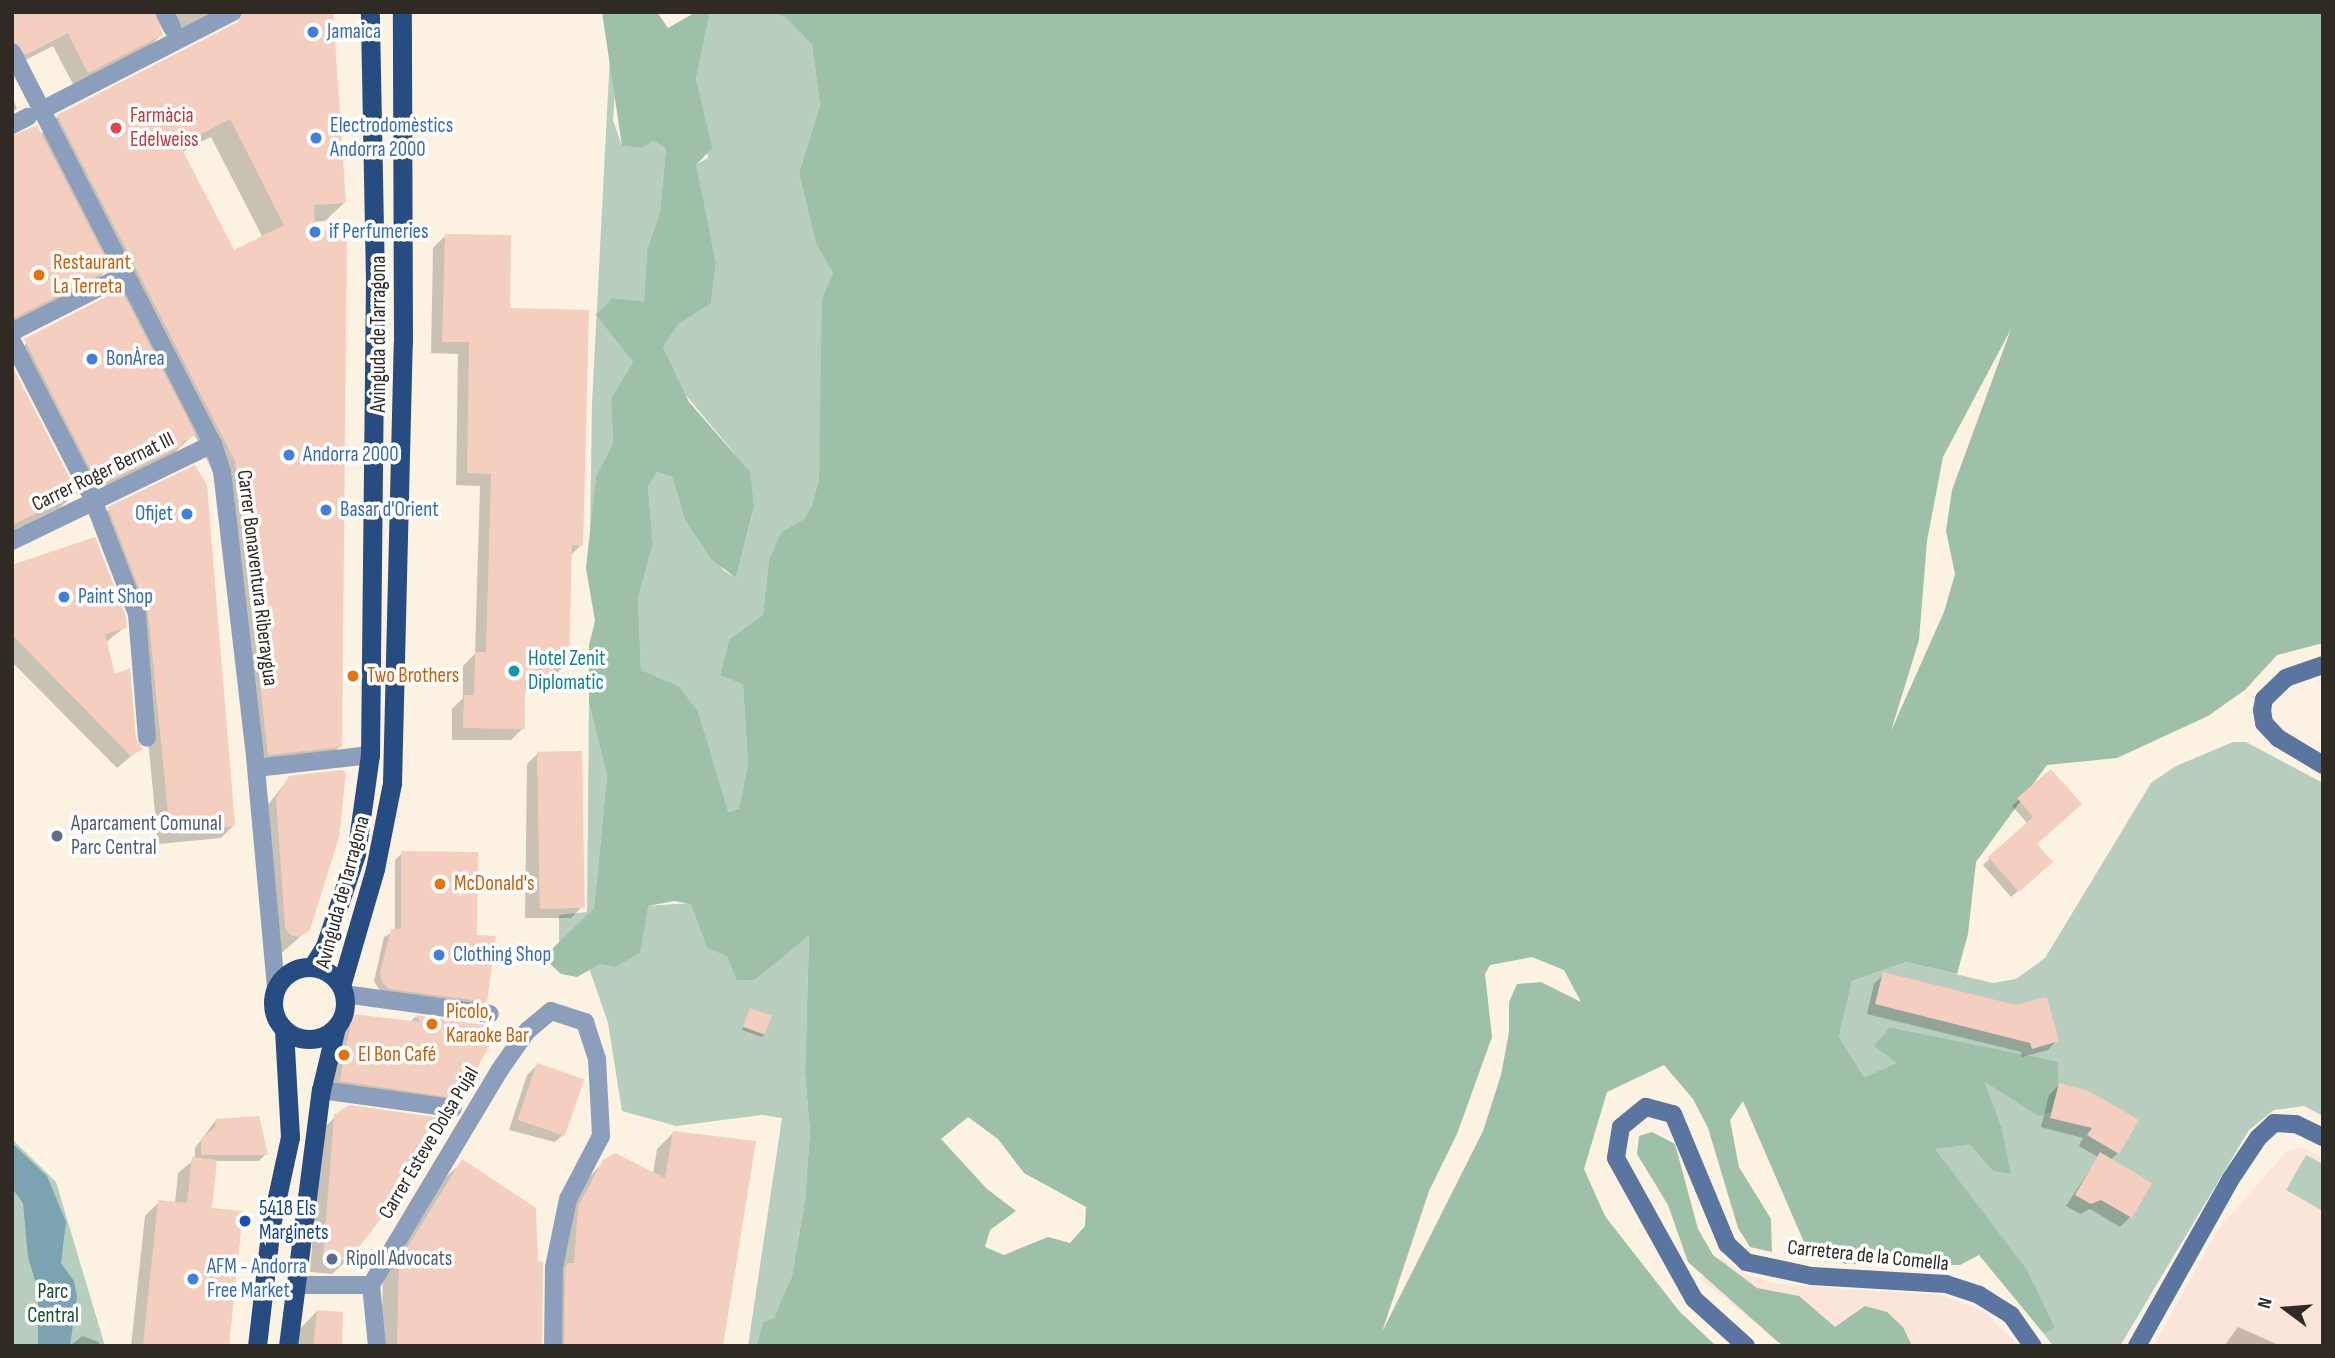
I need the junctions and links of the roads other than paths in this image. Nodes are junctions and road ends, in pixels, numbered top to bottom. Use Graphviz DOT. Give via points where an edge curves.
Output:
graph roads {
  1 [pos="233,12"];
  2 [pos="370,12"];
  3 [pos="402,12"];
  4 [pos="12,52"];
  5 [pos="27,117"];
  6 [pos="124,275"];
  7 [pos="12,332"];
  8 [pos="12,341"];
  9 [pos="214,444"];
  10 [pos="91,496"];
  11 [pos="12,541"];
  12 [pos="2323,665"];
  13 [pos="146,738"];
  14 [pos="370,755"];
  15 [pos="2323,765"];
  16 [pos="256,768"];
  17 [pos="312,967"];
  18 [pos="276,990"];
  19 [pos="343,990"];
  20 [pos="490,1014"];
  21 [pos="336,1027"];
  22 [pos="284,1029"];
  23 [pos="321,1090"];
  24 [pos="453,1108"];
  25 [pos="2323,1137"];
  26 [pos="296,1284"];
  27 [pos="371,1285"];
  28 [pos="257,1346"];
  29 [pos="288,1346"];
  30 [pos="377,1346"];
  31 [pos="553,1346"];
  32 [pos="1746,1346"];
  33 [pos="2033,1346"];
  34 [pos="2137,1346"];
  1 -- 5 [label="street"];
  2 -- 14 [label="highway, Avinguda de Tarragona" via="375,281"];
  3 -- 19 [label="highway, Avinguda de Tarragona" via="403,342 392,783"];
  4 -- 5 [label="street, Carrer Bonaventura Riberaygua"];
  5 -- 6 [label="street, Carrer Bonaventura Riberaygua"];
  6 -- 7 [label="street"];
  6 -- 9 [label="street, Carrer Bonaventura Riberaygua"];
  8 -- 10 [label="street"];
  9 -- 10 [label="street, Carrer Roger Bernat III"];
  9 -- 16 [label="street, Carrer Bonaventura Riberaygua" via="236,575"];
  10 -- 11 [label="street, Carrer Roger Bernat III"];
  10 -- 13 [label="street" via="137,614"];
  12 -- 15 [label="main road" via="2286,678 2263,699 2262,710 2264,723 2278,738"];
  14 -- 16 [label="street"];
  14 -- 17 [label="highway, Avinguda de Tarragona" via="356,854 325,946"];
  16 -- 18 [label="street, Carrer Bonaventura Riberaygua"];
  17 -- 18 [label="highway" via="290,972"];
  17 -- 19 [label="highway" via="329,973"];
  18 -- 22 [label="highway" via="275,1013"];
  19 -- 20 [label="street"];
  19 -- 21 [label="highway" via="342,1017"];
  21 -- 22 [label="highway" via="316,1038"];
  21 -- 23 [label="highway"];
  22 -- 28 [label="highway" via="290,1137 273,1215"];
  23 -- 24 [label="street"];
  23 -- 26 [label="highway"];
  25 -- 34 [label="main road" via="2296,1124 2274,1123 2258,1138"];
  26 -- 27 [label="street"];
  26 -- 29 [label="highway"];
  27 -- 30 [label="street"];
  27 -- 31 [label="street, Carrer Esteve Dolsa Pujal" via="527,1031 551,1011 585,1022 597,1059 601,1136 568,1199 554,1267"];
  32 -- 33 [label="main road, Carretera de la Comella" via="1694,1299 1616,1158 1621,1128 1646,1107 1673,1114 1727,1244 1746,1262 1812,1276 1946,1284 1979,1295 2011,1315"];
}
